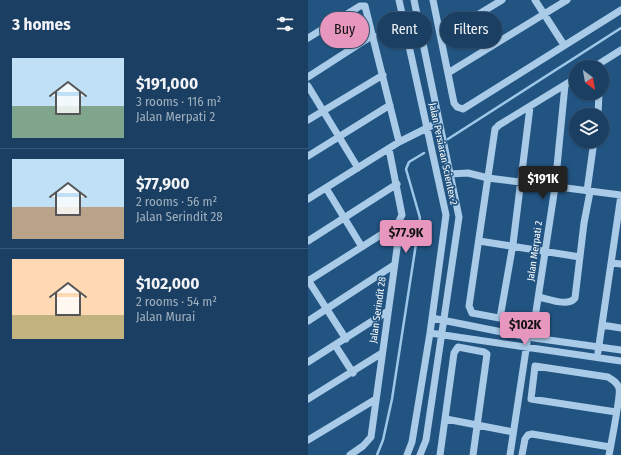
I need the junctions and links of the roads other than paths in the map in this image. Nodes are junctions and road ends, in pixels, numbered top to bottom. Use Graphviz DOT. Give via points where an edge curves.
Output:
graph roads {
  1 [pos="399,0"];
  2 [pos="414,0"];
  3 [pos="434,0"];
  4 [pos="502,0"];
  5 [pos="535,0"];
  6 [pos="567,0"];
  7 [pos="365,3"];
  8 [pos="621,10"];
  9 [pos="482,12"];
  10 [pos="543,14"];
  11 [pos="440,32"];
  12 [pos="373,35"];
  13 [pos="308,38"];
  14 [pos="564,46"];
  15 [pos="443,48"];
  16 [pos="621,50"];
  17 [pos="608,60"];
  18 [pos="448,73"];
  19 [pos="383,75"];
  20 [pos="308,77"];
  21 [pos="569,82"];
  22 [pos="565,85"];
  23 [pos="308,86"];
  24 [pos="390,105"];
  25 [pos="530,107"];
  26 [pos="323,111"];
  27 [pos="308,120"];
  28 [pos="439,122"];
  29 [pos="427,128"];
  30 [pos="339,137"];
  31 [pos="400,142"];
  32 [pos="593,148"];
  33 [pos="389,149"];
  34 [pos="308,156"];
  35 [pos="358,168"];
  36 [pos="450,174"];
  37 [pos="488,178"];
  38 [pos="521,183"];
  39 [pos="397,184"];
  40 [pos="554,187"];
  41 [pos="326,188"];
  42 [pos="589,191"];
  43 [pos="621,195"];
  44 [pos="308,199"];
  45 [pos="344,218"];
  46 [pos="395,229"];
  47 [pos="308,241"];
  48 [pos="479,241"];
  49 [pos="362,247"];
  50 [pos="513,247"];
  51 [pos="545,252"];
  52 [pos="580,257"];
  53 [pos="612,262"];
  54 [pos="621,264"];
  55 [pos="394,265"];
  56 [pos="308,280"];
  57 [pos="539,297"];
  58 [pos="327,309"];
  59 [pos="388,311"];
  60 [pos="432,318"];
  61 [pos="500,318"];
  62 [pos="444,320"];
  63 [pos="308,321"];
  64 [pos="602,325"];
  65 [pos="621,328"];
  66 [pos="430,333"];
  67 [pos="441,335"];
  68 [pos="527,337"];
  69 [pos="346,339"];
  70 [pos="336,345"];
  71 [pos="526,348"];
  72 [pos="599,348"];
  73 [pos="621,350"];
  74 [pos="382,354"];
  75 [pos="597,358"];
  76 [pos="621,361"];
  77 [pos="308,362"];
  78 [pos="353,373"];
  79 [pos="308,399"];
  80 [pos="376,399"];
  81 [pos="616,412"];
  82 [pos="446,418"];
  83 [pos="478,426"];
  84 [pos="513,432"];
  85 [pos="308,440"];
  86 [pos="610,447"];
  87 [pos="350,455"];
  88 [pos="407,455"];
  89 [pos="420,455"];
  90 [pos="440,455"];
  91 [pos="473,455"];
  92 [pos="510,455"];
  93 [pos="522,455"];
  94 [pos="609,455"];
  1 -- 29 [label="street, Jalan Persiaran Scientex 2"];
  2 -- 28 [label="street, Jalan Persiaran Scientex 2"];
  3 -- 11 [label="street"];
  4 -- 9 [label="street"];
  5 -- 10 [label="street"];
  6 -- 10 [label="street"];
  7 -- 12 [label="street"];
  7 -- 13 [label="street"];
  8 -- 14 [label="street"];
  10 -- 14 [label="street"];
  10 -- 18 [label="street"];
  12 -- 19 [label="street"];
  12 -- 20 [label="street"];
  14 -- 18 [label="street" via="463,109 454,103"];
  15 -- 18 [label="street"];
  16 -- 17 [label="street"];
  19 -- 24 [label="street"];
  19 -- 26 [label="street"];
  21 -- 22 [label="street"];
  22 -- 25 [label="street"];
  22 -- 40 [label="street, Jalan Merpati 2"];
  23 -- 26 [label="street"];
  24 -- 30 [label="street"];
  24 -- 31 [label="street"];
  25 -- 37 [label="street" via="496,127"];
  25 -- 38 [label="street"];
  26 -- 27 [label="street"];
  26 -- 30 [label="street"];
  28 -- 29 [label="street"];
  28 -- 36 [label="street, Jalan Persiaran Scientex 2"];
  29 -- 31 [label="street"];
  29 -- 60 [label="street, Jalan Persiaran Scientex 2" via="446,215"];
  30 -- 34 [label="street"];
  30 -- 35 [label="street"];
  31 -- 33 [label="street"];
  32 -- 42 [label="street"];
  33 -- 35 [label="street"];
  33 -- 39 [label="street"];
  35 -- 41 [label="street"];
  36 -- 37 [label="street" via="468,172"];
  36 -- 62 [label="street, Jalan Persiaran Scientex 2" via="459,217"];
  37 -- 38 [label="street"];
  37 -- 48 [label="street"];
  38 -- 40 [label="street"];
  38 -- 50 [label="street"];
  39 -- 45 [label="street"];
  39 -- 46 [label="street" via="402,215"];
  40 -- 42 [label="street"];
  40 -- 51 [label="street, Jalan Merpati 2"];
  41 -- 44 [label="street"];
  41 -- 45 [label="street"];
  42 -- 43 [label="street"];
  42 -- 52 [label="street"];
  43 -- 53 [label="street"];
  45 -- 47 [label="street"];
  45 -- 49 [label="street"];
  46 -- 49 [label="street" via="390,229"];
  46 -- 55 [label="street, Jalan Serindit 28" via="398,238"];
  48 -- 50 [label="street"];
  48 -- 61 [label="street" via="470,310 472,313"];
  49 -- 56 [label="street"];
  50 -- 51 [label="street"];
  50 -- 61 [label="street"];
  51 -- 52 [label="street"];
  51 -- 57 [label="street, Jalan Merpati 2"];
  52 -- 57 [label="street" via="575,298 572,302"];
  53 -- 54 [label="street"];
  53 -- 64 [label="street"];
  55 -- 58 [label="street"];
  55 -- 59 [label="street, Jalan Serindit 28"];
  56 -- 58 [label="street"];
  57 -- 61 [label="street, Jalan Merpati 2" via="535,318 531,322"];
  58 -- 63 [label="street"];
  58 -- 69 [label="street"];
  59 -- 69 [label="street"];
  59 -- 74 [label="street, Jalan Serindit 28"];
  60 -- 62 [label="street"];
  60 -- 66 [label="street, Jalan Persiaran Scientex 2"];
  62 -- 67 [label="street, Jalan Persiaran Scientex 2"];
  62 -- 68 [label="street"];
  64 -- 65 [label="street"];
  64 -- 72 [label="street"];
  66 -- 67 [label="street"];
  66 -- 88 [label="street, Jalan Persiaran Scientex 2" via="412,442"];
  67 -- 71 [label="street"];
  67 -- 89 [label="street, Jalan Persiaran Scientex 2" via="426,440"];
  68 -- 71 [label="street"];
  68 -- 72 [label="street"];
  69 -- 70 [label="street"];
  70 -- 77 [label="street"];
  70 -- 78 [label="street"];
  71 -- 75 [label="street"];
  71 -- 84 [label="street"];
  72 -- 73 [label="street"];
  72 -- 75 [label="street"];
  74 -- 78 [label="street"];
  74 -- 80 [label="street, Jalan Serindit 28"];
  75 -- 76 [label="street"];
  78 -- 79 [label="street"];
  80 -- 85 [label="street"];
  80 -- 87 [label="street, Jalan Serindit 28" via="370,437 363,446"];
  81 -- 81 [label="street" via="619,390 615,381 608,377 535,366 531,399"];
  81 -- 86 [label="street"];
  82 -- 83 [label="street"];
  82 -- 83 [label="street" via="455,349 458,347 484,352 487,354"];
  82 -- 90 [label="street"];
  83 -- 84 [label="street"];
  83 -- 91 [label="street"];
  84 -- 92 [label="street"];
  86 -- 93 [label="street" via="532,434 525,439"];
  86 -- 94 [label="street"];
}
